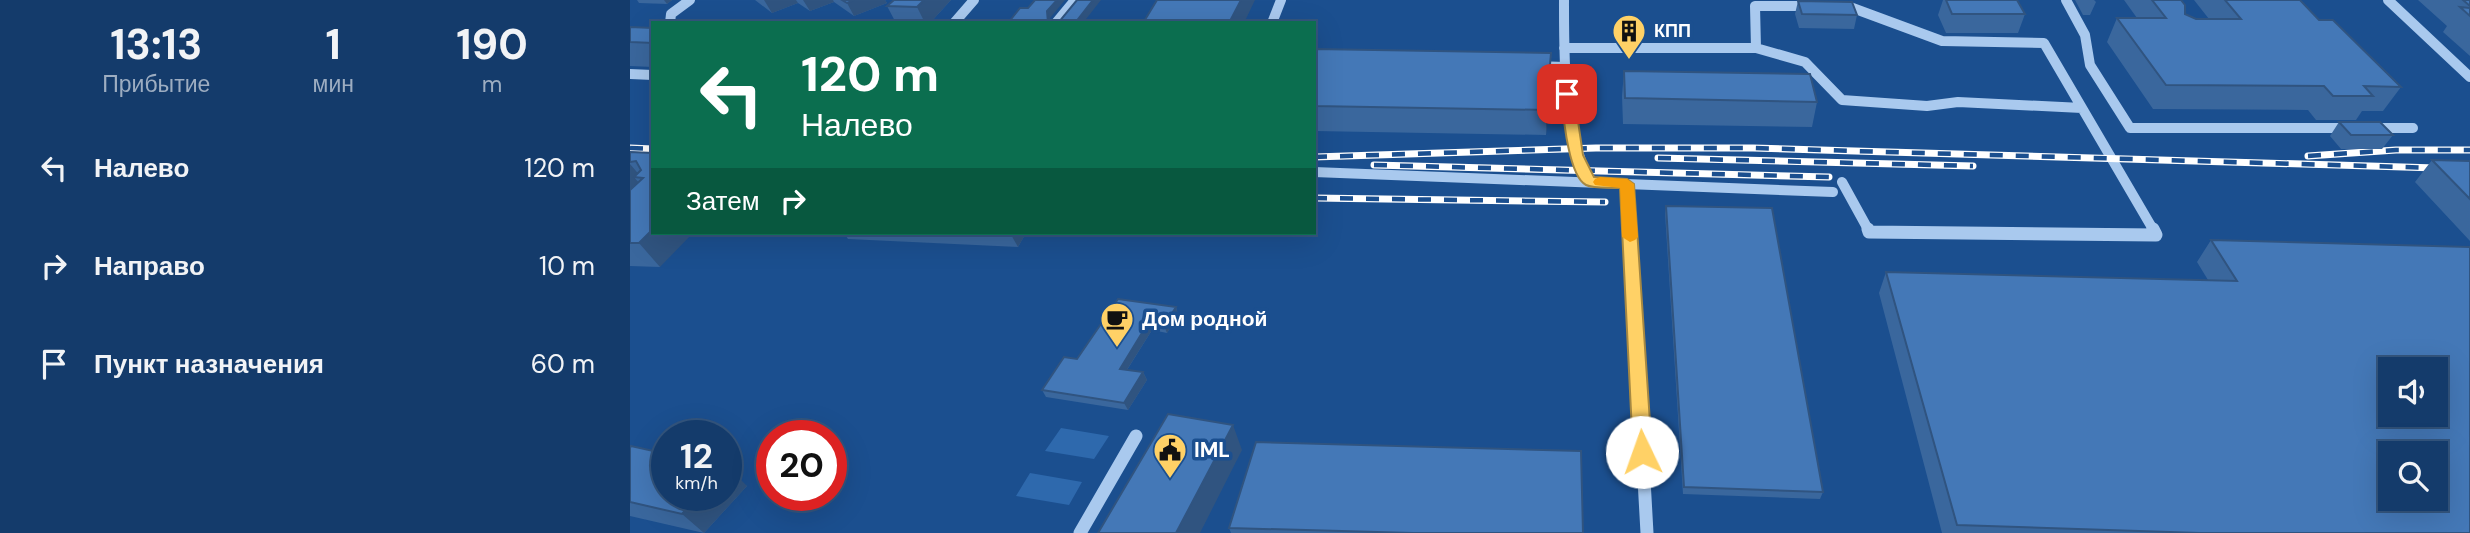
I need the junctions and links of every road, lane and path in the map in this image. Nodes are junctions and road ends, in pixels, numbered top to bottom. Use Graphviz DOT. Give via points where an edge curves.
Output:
graph roads {
  1 [pos="690,0"];
  2 [pos="974,0"];
  3 [pos="1074,0"];
  4 [pos="1281,0"];
  5 [pos="1559,0"];
  6 [pos="1564,0"];
  7 [pos="2066,0"];
  8 [pos="2388,0"];
  9 [pos="670,21"];
  10 [pos="956,21"];
  11 [pos="1058,21"];
  12 [pos="1273,21"];
  13 [pos="1564,48"];
  14 [pos="1756,48"];
  15 [pos="1522,65"];
  16 [pos="1564,67"];
  17 [pos="630,74"];
  18 [pos="649,74"];
  19 [pos="2470,77"];
  20 [pos="630,86"];
  21 [pos="2082,108"];
  22 [pos="2413,128"];
  23 [pos="1316,172"];
  24 [pos="1589,181"];
  25 [pos="1842,182"];
  26 [pos="1627,184"];
  27 [pos="1833,192"];
  28 [pos="1136,436"];
  29 [pos="1080,533"];
  30 [pos="1647,533"];
  1 -- 9 [label="street" via="671,14"];
  2 -- 10 [label="street"];
  3 -- 11 [label="street"];
  4 -- 12 [label="street"];
  5 -- 6 [label="street"];
  6 -- 13 [label="street"];
  7 -- 22 [label="street" via="2085,34 2090,65 2130,128"];
  8 -- 19 [label="street"];
  13 -- 14 [label="street"];
  13 -- 16 [label="street"];
  14 -- 21 [label="street" via="1805,62 1842,100"];
  14 -- 21 [label="street" via="1755,6 1850,7 1942,41 2044,43"];
  15 -- 16 [label="street"];
  16 -- 24 [label="street" via="1575,150"];
  17 -- 18 [label="street"];
  18 -- 20 [label="street"];
  21 -- 25 [label="street" via="2157,235 1869,232"];
  23 -- 24 [label="street"];
  24 -- 26 [label="street"];
  26 -- 27 [label="street"];
  26 -- 30 [label="street"];
  28 -- 29 [label="street"];
}
